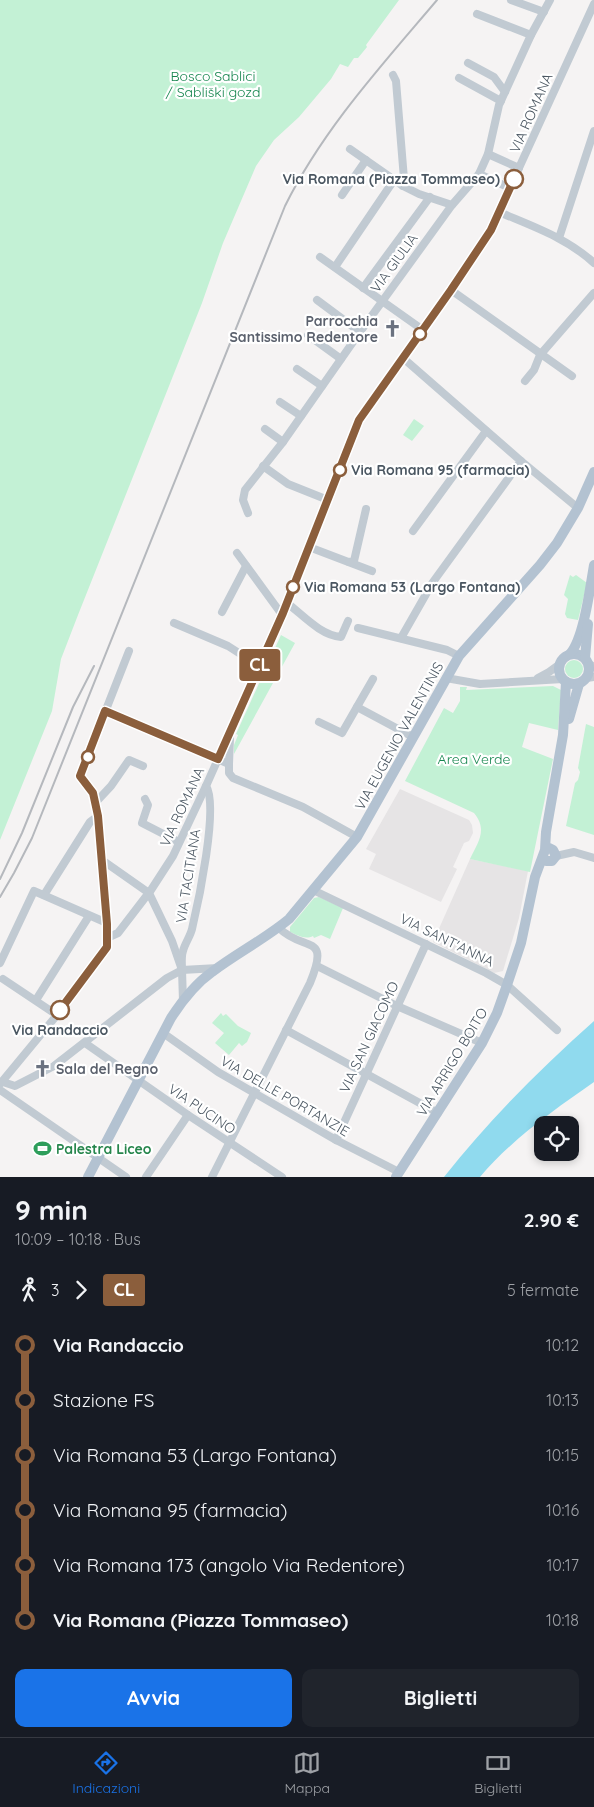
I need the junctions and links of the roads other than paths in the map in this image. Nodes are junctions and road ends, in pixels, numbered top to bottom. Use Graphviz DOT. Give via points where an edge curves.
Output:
graph roads {
  1 [pos="510,0"];
  2 [pos="550,0"];
  3 [pos="594,4"];
  4 [pos="544,12"];
  5 [pos="477,14"];
  6 [pos="532,35"];
  7 [pos="468,62"];
  8 [pos="393,75"];
  9 [pos="459,78"];
  10 [pos="505,92"];
  11 [pos="501,101"];
  12 [pos="594,131"];
  13 [pos="350,149"];
  14 [pos="488,154"];
  15 [pos="366,160"];
  16 [pos="519,168"];
  17 [pos="479,174"];
  18 [pos="394,180"];
  19 [pos="403,186"];
  20 [pos="510,188"];
  21 [pos="342,195"];
  22 [pos="430,197"];
  23 [pos="452,205"];
  24 [pos="499,212"];
  25 [pos="559,238"];
  26 [pos="320,257"];
  27 [pos="594,263"];
  28 [pos="334,267"];
  29 [pos="363,288"];
  30 [pos="451,290"];
  31 [pos="594,292"];
  32 [pos="317,300"];
  33 [pos="381,302"];
  34 [pos="423,330"];
  35 [pos="360,332"];
  36 [pos="308,335"];
  37 [pos="540,355"];
  38 [pos="403,358"];
  39 [pos="341,359"];
  40 [pos="297,368"];
  41 [pos="572,376"];
  42 [pos="525,381"];
  43 [pos="322,386"];
  44 [pos="280,402"];
  45 [pos="301,416"];
  46 [pos="265,429"];
  47 [pos="486,431"];
  48 [pos="283,442"];
  49 [pos="521,461"];
  50 [pos="263,466"];
  51 [pos="594,472"];
  52 [pos="589,496"];
  53 [pos="328,500"];
  54 [pos="578,508"];
  55 [pos="366,509"];
  56 [pos="248,513"];
  57 [pos="414,531"];
  58 [pos="309,547"];
  59 [pos="237,553"];
  60 [pos="349,562"];
  61 [pos="594,565"];
  62 [pos="246,566"];
  63 [pos="372,571"];
  64 [pos="594,593"];
  65 [pos="287,604"];
  66 [pos="222,612"];
  67 [pos="283,613"];
  68 [pos="348,621"];
  69 [pos="174,623"];
  70 [pos="358,628"];
  71 [pos="401,638"];
  72 [pos="129,651"];
  73 [pos="570,654"];
  74 [pos="459,656"];
  75 [pos="589,663"];
  76 [pos="560,664"];
  77 [pos="259,666"];
  78 [pos="446,678"];
  79 [pos="373,679"];
  80 [pos="587,680"];
  81 [pos="532,681"];
  82 [pos="564,681"];
  83 [pos="357,707"];
  84 [pos="105,711"];
  85 [pos="319,722"];
  86 [pos="232,726"];
  87 [pos="564,735"];
  88 [pos="413,737"];
  89 [pos="218,759"];
  90 [pos="229,764"];
  91 [pos="143,766"];
  92 [pos="206,786"];
  93 [pos="145,799"];
  94 [pos="96,802"];
  95 [pos="98,816"];
  96 [pos="357,837"];
  97 [pos="179,842"];
  98 [pos="549,854"];
  99 [pos="594,858"];
  100 [pos="102,860"];
  101 [pos="313,890"];
  102 [pos="149,893"];
  103 [pos="44,895"];
  104 [pos="89,916"];
  105 [pos="107,924"];
  106 [pos="278,928"];
  107 [pos="107,938"];
  108 [pos="426,944"];
  109 [pos="0,962"];
  110 [pos="317,966"];
  111 [pos="218,968"];
  112 [pos="192,969"];
  113 [pos="182,970"];
  114 [pos="3,979"];
  115 [pos="183,981"];
  116 [pos="197,986"];
  117 [pos="508,986"];
  118 [pos="36,1000"];
  119 [pos="183,1001"];
  120 [pos="397,1006"];
  121 [pos="57,1015"];
  122 [pos="286,1030"];
  123 [pos="557,1030"];
  124 [pos="163,1033"];
  125 [pos="85,1043"];
  126 [pos="482,1043"];
  127 [pos="366,1074"];
  128 [pos="138,1080"];
  129 [pos="1,1083"];
  130 [pos="15,1086"];
  131 [pos="0,1090"];
  132 [pos="255,1093"];
  133 [pos="8,1096"];
  134 [pos="438,1113"];
  135 [pos="188,1115"];
  136 [pos="336,1140"];
  137 [pos="230,1142"];
  138 [pos="98,1158"];
  139 [pos="397,1174"];
  140 [pos="88,1177"];
  141 [pos="126,1177"];
  142 [pos="146,1177"];
  143 [pos="212,1177"];
  144 [pos="282,1177"];
  1 -- 4 [label="street"];
  2 -- 4 [label="street, VIA GIULIA"];
  3 -- 16 [label="street, VIA ROMANA"];
  4 -- 6 [label="street, VIA GIULIA"];
  5 -- 6 [label="street"];
  6 -- 10 [label="street, VIA GIULIA"];
  7 -- 10 [label="street" via="494,77"];
  8 -- 19 [label="street"];
  9 -- 11 [label="street"];
  10 -- 11 [label="street, VIA GIULIA"];
  11 -- 14 [label="street, VIA GIULIA"];
  12 -- 25 [label="street"];
  13 -- 15 [label="street"];
  14 -- 16 [label="street"];
  14 -- 17 [label="street, VIA GIULIA"];
  15 -- 18 [label="street"];
  15 -- 21 [label="street"];
  16 -- 20 [label="street, VIA ROMANA"];
  17 -- 20 [label="street"];
  17 -- 23 [label="street, VIA GIULIA"];
  18 -- 19 [label="street"];
  18 -- 28 [label="street"];
  19 -- 22 [label="street"];
  20 -- 24 [label="street, VIA ROMANA"];
  22 -- 23 [label="street"];
  22 -- 29 [label="street"];
  23 -- 33 [label="street, VIA GIULIA"];
  24 -- 25 [label="street"];
  24 -- 30 [label="street, VIA ROMANA" via="491,230"];
  25 -- 27 [label="street"];
  26 -- 28 [label="street"];
  28 -- 29 [label="street"];
  29 -- 33 [label="street"];
  30 -- 34 [label="street, VIA ROMANA"];
  30 -- 37 [label="street"];
  31 -- 37 [label="street"];
  32 -- 35 [label="street"];
  33 -- 34 [label="street"];
  33 -- 35 [label="street, VIA GIULIA"];
  34 -- 38 [label="street, VIA ROMANA"];
  35 -- 39 [label="street, VIA GIULIA"];
  36 -- 39 [label="street"];
  37 -- 41 [label="street"];
  37 -- 42 [label="street"];
  38 -- 47 [label="street"];
  38 -- 53 [label="street, VIA ROMANA" via="359,420"];
  39 -- 43 [label="street, VIA GIULIA"];
  40 -- 43 [label="street"];
  43 -- 45 [label="street, VIA GIULIA"];
  44 -- 45 [label="street"];
  45 -- 48 [label="street, VIA GIULIA"];
  46 -- 48 [label="street"];
  47 -- 49 [label="street"];
  47 -- 57 [label="street"];
  48 -- 50 [label="street, VIA GIULIA"];
  49 -- 54 [label="street"];
  49 -- 71 [label="street" via="433,582"];
  50 -- 53 [label="street" via="288,484"];
  50 -- 56 [label="street, VIA GIULIA" via="243,496"];
  51 -- 52 [label="main road, VIA EUGENIO VALENTINIS"];
  52 -- 54 [label="main road, VIA EUGENIO VALENTINIS"];
  53 -- 58 [label="street, VIA ROMANA"];
  54 -- 74 [label="main road, VIA EUGENIO VALENTINIS" via="540,565"];
  55 -- 60 [label="street" via="354,561"];
  58 -- 60 [label="street"];
  58 -- 65 [label="street, VIA ROMANA"];
  59 -- 62 [label="street"];
  60 -- 63 [label="street"];
  61 -- 73 [label="main road" via="580,632"];
  62 -- 66 [label="street"];
  62 -- 67 [label="street"];
  64 -- 75 [label="main road, VIA ARRIGO BOITO" via="586,636"];
  65 -- 67 [label="street, VIA ROMANA"];
  65 -- 68 [label="street" via="337,636 341,637"];
  67 -- 77 [label="street, VIA ROMANA"];
  69 -- 77 [label="street" via="228,646"];
  70 -- 71 [label="street"];
  71 -- 74 [label="street"];
  72 -- 84 [label="street"];
  73 -- 75 [label="main road" via="577,654"];
  73 -- 76 [label="main road"];
  74 -- 78 [label="main road, VIA EUGENIO VALENTINIS"];
  75 -- 80 [label="main road, VIA ARRIGO BOITO"];
  76 -- 81 [label="street"];
  76 -- 82 [label="main road, VIA ARRIGO BOITO"];
  77 -- 86 [label="street, VIA ROMANA"];
  78 -- 81 [label="street" via="480,684"];
  78 -- 88 [label="main road, VIA EUGENIO VALENTINIS"];
  79 -- 83 [label="street"];
  80 -- 82 [label="main road" via="574,684"];
  80 -- 87 [label="main road, VIA ARRIGO BOITO"];
  81 -- 82 [label="street"];
  82 -- 87 [label="main road, VIA ARRIGO BOITO"];
  83 -- 85 [label="street" via="342,733"];
  83 -- 88 [label="street"];
  84 -- 89 [label="street"];
  84 -- 94 [label="street" via="80,776"];
  86 -- 89 [label="street, VIA ROMANA"];
  86 -- 90 [label="street"];
  87 -- 98 [label="main road, VIA ARRIGO BOITO" via="551,804"];
  88 -- 96 [label="main road, VIA EUGENIO VALENTINIS"];
  89 -- 90 [label="street"];
  89 -- 92 [label="street, VIA ROMANA"];
  90 -- 96 [label="street" via="233,778 303,806"];
  91 -- 94 [label="street" via="129,760"];
  92 -- 97 [label="street, VIA ROMANA"];
  92 -- 113 [label="street, VIA TACITIANA" via="210,792 210,809 206,857 192,928 182,954"];
  93 -- 97 [label="street" via="148,805 142,823"];
  94 -- 95 [label="street"];
  95 -- 100 [label="street"];
  95 -- 103 [label="street" via="90,822"];
  96 -- 101 [label="main road, VIA EUGENIO VALENTINIS"];
  97 -- 102 [label="street, VIA ROMANA" via="166,870"];
  98 -- 99 [label="street" via="574,852"];
  98 -- 117 [label="main road, VIA ARRIGO BOITO" via="534,884"];
  100 -- 102 [label="street"];
  100 -- 105 [label="street"];
  101 -- 106 [label="main road, VIA EUGENIO VALENTINIS"];
  101 -- 108 [label="street, VIA SANT'ANNA"];
  102 -- 107 [label="street, VIA ROMANA" via="118,933"];
  102 -- 113 [label="street"];
  103 -- 104 [label="street"];
  103 -- 109 [label="street" via="34,891"];
  104 -- 105 [label="street"];
  104 -- 118 [label="street"];
  105 -- 107 [label="street"];
  106 -- 110 [label="street" via="289,937 312,945 318,954"];
  106 -- 111 [label="main road, VIA EUGENIO VALENTINIS"];
  107 -- 121 [label="street" via="107,947"];
  108 -- 117 [label="street, VIA SANT'ANNA"];
  108 -- 120 [label="street, VIA SAN GIACOMO"];
  110 -- 120 [label="street"];
  110 -- 122 [label="street"];
  111 -- 112 [label="street"];
  111 -- 116 [label="main road, VIA EUGENIO VALENTINIS"];
  112 -- 113 [label="street"];
  112 -- 116 [label="street"];
  113 -- 115 [label="street"];
  113 -- 125 [label="street" via="167,978"];
  114 -- 118 [label="street"];
  115 -- 116 [label="street"];
  115 -- 119 [label="street"];
  116 -- 119 [label="main road, VIA EUGENIO VALENTINIS"];
  117 -- 123 [label="street, VIA SANT'ANNA"];
  117 -- 126 [label="main road, VIA ARRIGO BOITO"];
  118 -- 121 [label="street"];
  119 -- 124 [label="main road, VIA EUGENIO VALENTINIS"];
  120 -- 126 [label="street"];
  120 -- 127 [label="street, VIA SAN GIACOMO"];
  121 -- 129 [label="street"];
  122 -- 127 [label="street"];
  122 -- 132 [label="street"];
  124 -- 128 [label="main road, VIA EUGENIO VALENTINIS"];
  124 -- 132 [label="street, VIA DELLE PORTANZIE" via="218,1072"];
  125 -- 128 [label="street, VIA PUCINO"];
  125 -- 130 [label="street" via="54,1066"];
  126 -- 134 [label="main road, VIA ARRIGO BOITO"];
  127 -- 134 [label="street"];
  127 -- 136 [label="street, VIA SAN GIACOMO"];
  128 -- 135 [label="street, VIA PUCINO"];
  128 -- 138 [label="main road, VIA EUGENIO VALENTINIS"];
  129 -- 130 [label="street"];
  130 -- 133 [label="street"];
  131 -- 133 [label="street"];
  132 -- 136 [label="street, VIA DELLE PORTANZIE"];
  132 -- 137 [label="street"];
  133 -- 138 [label="street"];
  134 -- 139 [label="main road, VIA ARRIGO BOITO"];
  135 -- 137 [label="street, VIA PUCINO"];
  135 -- 142 [label="street"];
  136 -- 139 [label="street, VIA DELLE PORTANZIE"];
  137 -- 143 [label="street"];
  137 -- 144 [label="street, VIA PUCINO"];
  138 -- 140 [label="main road, VIA EUGENIO VALENTINIS"];
  138 -- 141 [label="street"];
}
